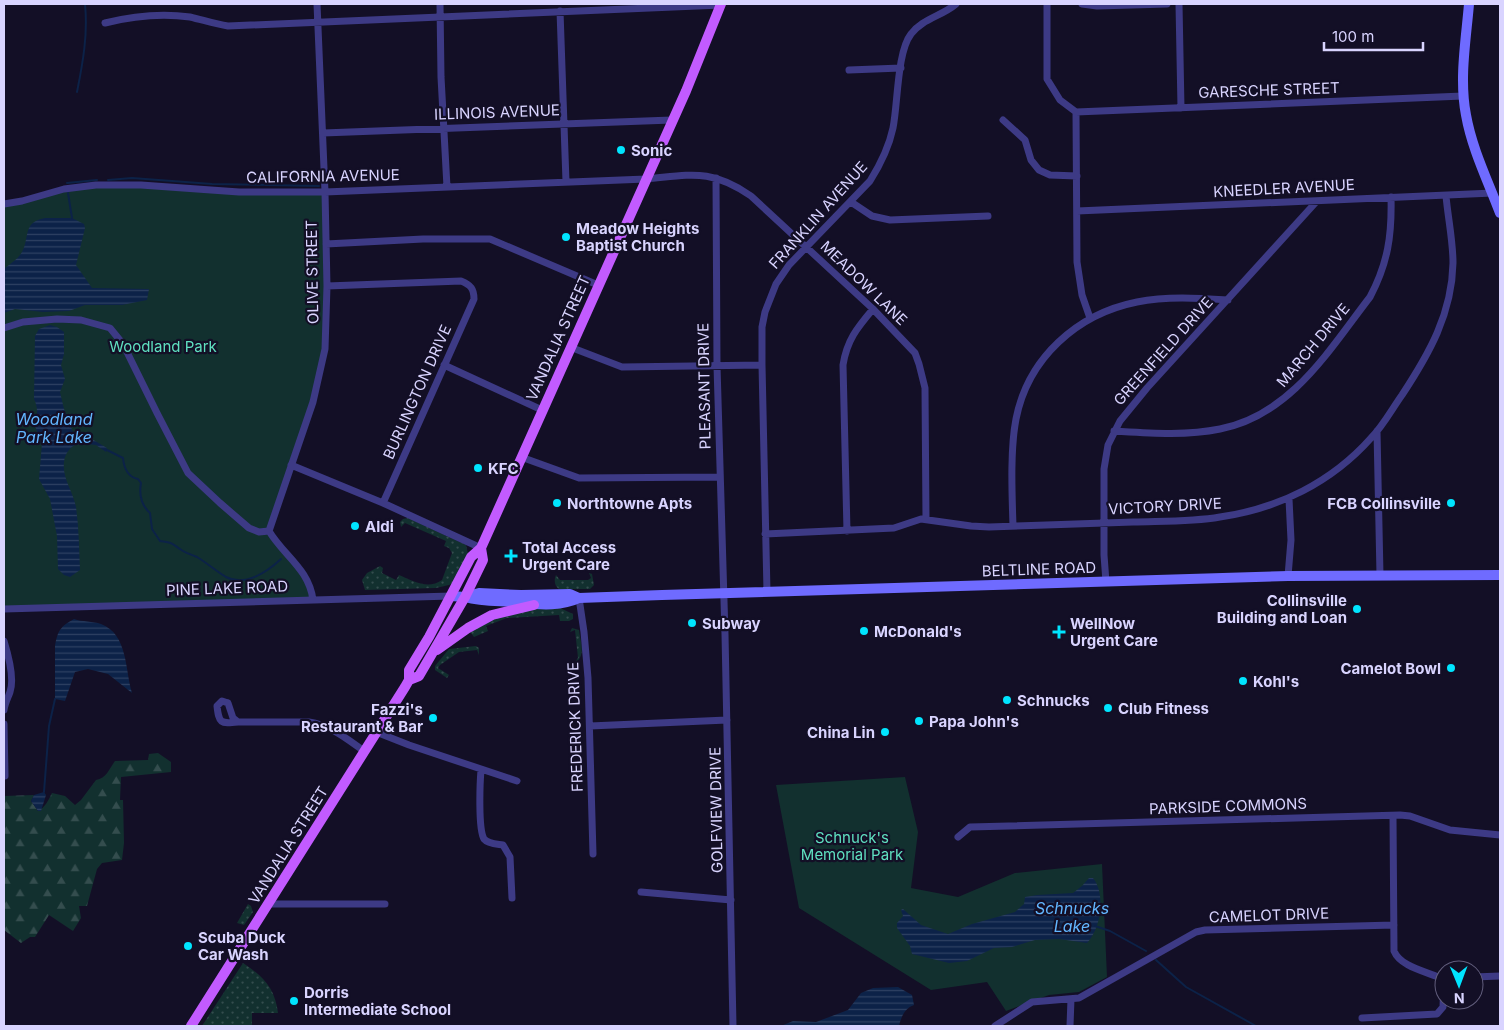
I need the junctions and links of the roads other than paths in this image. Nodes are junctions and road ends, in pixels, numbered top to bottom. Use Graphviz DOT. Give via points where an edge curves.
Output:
graph roads {
  1 [pos="317,4"];
  2 [pos="440,4"];
  3 [pos="721,4"];
  4 [pos="956,4"];
  5 [pos="1047,4"];
  6 [pos="1082,4"];
  7 [pos="1167,4"];
  8 [pos="1179,4"];
  9 [pos="1469,4"];
  10 [pos="655,6"];
  11 [pos="549,8"];
  12 [pos="560,11"];
  13 [pos="440,16"];
  14 [pos="318,22"];
  15 [pos="105,23"];
  16 [pos="901,68"];
  17 [pos="848,70"];
  18 [pos="1464,96"];
  19 [pos="1181,108"];
  20 [pos="1076,112"];
  21 [pos="672,120"];
  22 [pos="1003,120"];
  23 [pos="564,124"];
  24 [pos="443,128"];
  25 [pos="323,134"];
  26 [pos="1077,176"];
  27 [pos="716,178"];
  28 [pos="646,179"];
  29 [pos="566,182"];
  30 [pos="447,187"];
  31 [pos="325,192"];
  32 [pos="1493,193"];
  33 [pos="1446,196"];
  34 [pos="1392,197"];
  35 [pos="1317,201"];
  36 [pos="850,202"];
  37 [pos="4,204"];
  38 [pos="1077,210"];
  39 [pos="1500,213"];
  40 [pos="988,216"];
  41 [pos="326,244"];
  42 [pos="806,247"];
  43 [pos="598,285"];
  44 [pos="327,286"];
  45 [pos="1228,300"];
  46 [pos="873,309"];
  47 [pos="1090,318"];
  48 [pos="4,328"];
  49 [pos="570,347"];
  50 [pos="444,365"];
  51 [pos="762,365"];
  52 [pos="717,366"];
  53 [pos="542,410"];
  54 [pos="1114,431"];
  55 [pos="1377,431"];
  56 [pos="521,457"];
  57 [pos="291,465"];
  58 [pos="720,477"];
  59 [pos="1289,498"];
  60 [pos="383,504"];
  61 [pos="926,519"];
  62 [pos="1104,523"];
  63 [pos="1013,526"];
  64 [pos="847,531"];
  65 [pos="269,532"];
  66 [pos="765,534"];
  67 [pos="481,548"];
  68 [pos="1380,575"];
  69 [pos="1500,575"];
  70 [pos="1288,576"];
  71 [pos="1106,582"];
  72 [pos="767,592"];
  73 [pos="724,593"];
  74 [pos="451,596"];
  75 [pos="465,597"];
  76 [pos="579,598"];
  77 [pos="313,600"];
  78 [pos="534,605"];
  79 [pos="4,609"];
  80 [pos="4,641"];
  81 [pos="432,654"];
  82 [pos="409,680"];
  83 [pos="4,710"];
  84 [pos="727,720"];
  85 [pos="238,722"];
  86 [pos="4,724"];
  87 [pos="590,726"];
  88 [pos="376,732"];
  89 [pos="364,751"];
  90 [pos="481,770"];
  91 [pos="5,776"];
  92 [pos="517,781"];
  93 [pos="1393,816"];
  94 [pos="1500,835"];
  95 [pos="958,836"];
  96 [pos="593,854"];
  97 [pos="641,892"];
  98 [pos="512,898"];
  99 [pos="731,900"];
  100 [pos="268,904"];
  101 [pos="385,904"];
  102 [pos="1394,926"];
  103 [pos="1434,975"];
  104 [pos="1500,976"];
  105 [pos="1484,977"];
  106 [pos="1071,999"];
  107 [pos="1440,1010"];
  108 [pos="1362,1018"];
  109 [pos="191,1026"];
  110 [pos="733,1026"];
  111 [pos="994,1026"];
  112 [pos="1070,1026"];
  1 -- 14 [label="street, OLIVE STREET"];
  2 -- 13 [label="street"];
  3 -- 10 [label="street"];
  3 -- 21 [label="main road, VANDALIA STREET"];
  4 -- 16 [label="street, FRANKLIN AVENUE" via="912,31 904,46"];
  5 -- 20 [label="street" via="1047,79 1060,100"];
  6 -- 7 [label="street"];
  8 -- 19 [label="street"];
  9 -- 18 [label="main road"];
  10 -- 12 [label="street"];
  11 -- 12 [label="street"];
  11 -- 13 [label="street"];
  12 -- 23 [label="street"];
  13 -- 14 [label="street"];
  13 -- 24 [label="street"];
  14 -- 15 [label="street" via="228,26 192,18 155,15"];
  14 -- 25 [label="street, OLIVE STREET"];
  16 -- 17 [label="street"];
  16 -- 36 [label="street, FRANKLIN AVENUE" via="893,127 885,153 870,181"];
  18 -- 19 [label="street, GARESCHE STREET"];
  18 -- 32 [label="main road" via="1470,134"];
  19 -- 20 [label="street, GARESCHE STREET"];
  20 -- 26 [label="street"];
  21 -- 23 [label="street, ILLINOIS AVENUE"];
  21 -- 28 [label="main road, VANDALIA STREET"];
  22 -- 26 [label="street" via="1025,140 1030,160 1038,170 1050,175"];
  23 -- 24 [label="street, ILLINOIS AVENUE"];
  23 -- 29 [label="street"];
  24 -- 25 [label="street, ILLINOIS AVENUE"];
  24 -- 30 [label="street"];
  25 -- 31 [label="street, OLIVE STREET"];
  26 -- 38 [label="street"];
  27 -- 28 [label="street, MEADOW LANE" via="698,174"];
  27 -- 42 [label="street, MEADOW LANE" via="751,196"];
  27 -- 52 [label="street, PLEASANT DRIVE"];
  28 -- 29 [label="street, CALIFORNIA AVENUE"];
  28 -- 43 [label="main road, VANDALIA STREET"];
  29 -- 30 [label="street, CALIFORNIA AVENUE"];
  30 -- 31 [label="street, CALIFORNIA AVENUE"];
  31 -- 37 [label="street, CALIFORNIA AVENUE" via="239,192 150,185 96,185 64,189"];
  31 -- 41 [label="street, OLIVE STREET"];
  32 -- 33 [label="street, KNEEDLER AVENUE"];
  32 -- 39 [label="main road"];
  33 -- 34 [label="street, KNEEDLER AVENUE"];
  33 -- 55 [label="street, VICTORY DRIVE" via="1453,262 1446,312 1428,353"];
  34 -- 35 [label="street, KNEEDLER AVENUE"];
  34 -- 54 [label="street, MARCH DRIVE" via="1390,238 1378,283 1293,392 1248,421 1219,429"];
  35 -- 38 [label="street, KNEEDLER AVENUE"];
  35 -- 45 [label="street, GREENFIELD DRIVE"];
  36 -- 40 [label="street" via="872,216 890,220"];
  36 -- 42 [label="street, FRANKLIN AVENUE"];
  38 -- 47 [label="street" via="1079,279"];
  41 -- 43 [label="street" via="490,239"];
  41 -- 44 [label="street, OLIVE STREET"];
  42 -- 46 [label="street, MEADOW LANE"];
  42 -- 51 [label="street, FRANKLIN AVENUE" via="782,274 769,298 762,327"];
  43 -- 49 [label="main road, VANDALIA STREET"];
  44 -- 50 [label="street, BURLINGTON DRIVE" via="469,284 474,291 474,299"];
  44 -- 57 [label="street, OLIVE STREET" via="327,331 322,367"];
  45 -- 47 [label="street" via="1182,298 1138,301"];
  45 -- 54 [label="street, GREENFIELD DRIVE" via="1128,410"];
  46 -- 61 [label="street, MEADOW LANE" via="915,353 923,377"];
  46 -- 64 [label="street" via="853,334 844,365"];
  47 -- 63 [label="street" via="1051,349 1033,374 1020,402 1014,449"];
  48 -- 65 [label="street" via="23,322 57,319 81,320 110,328 123,344 188,473 249,528"];
  49 -- 52 [label="street" via="622,367"];
  49 -- 53 [label="main road, VANDALIA STREET"];
  50 -- 53 [label="street"];
  50 -- 60 [label="street, BURLINGTON DRIVE"];
  51 -- 52 [label="street"];
  51 -- 66 [label="street, FRANKLIN AVENUE"];
  52 -- 58 [label="street, PLEASANT DRIVE"];
  53 -- 56 [label="main road, VANDALIA STREET"];
  54 -- 62 [label="street, GREENFIELD DRIVE" via="1104,469"];
  55 -- 59 [label="street, VICTORY DRIVE" via="1343,464"];
  55 -- 68 [label="street"];
  56 -- 58 [label="street" via="579,478"];
  56 -- 67 [label="main road, VANDALIA STREET"];
  57 -- 60 [label="street"];
  57 -- 65 [label="street, OLIVE STREET"];
  58 -- 73 [label="street, PLEASANT DRIVE"];
  59 -- 62 [label="street, VICTORY DRIVE" via="1260,509 1219,518"];
  59 -- 70 [label="street" via="1291,540"];
  60 -- 67 [label="street"];
  61 -- 63 [label="street, VICTORY DRIVE" via="971,526"];
  61 -- 64 [label="street, VICTORY DRIVE" via="894,528"];
  62 -- 63 [label="street, VICTORY DRIVE"];
  62 -- 71 [label="street, GREENFIELD DRIVE"];
  64 -- 66 [label="street, VICTORY DRIVE"];
  65 -- 77 [label="street" via="299,567 311,587"];
  66 -- 72 [label="street, FRANKLIN AVENUE"];
  67 -- 74 [label="main road, VANDALIA STREET" via="471,557"];
  67 -- 75 [label="main road, VANDALIA STREET" via="482,560"];
  68 -- 69 [label="main road, BELTLINE ROAD"];
  68 -- 70 [label="main road, BELTLINE ROAD"];
  70 -- 71 [label="main road, BELTLINE ROAD"];
  71 -- 72 [label="main road, BELTLINE ROAD"];
  72 -- 73 [label="main road, BELTLINE ROAD"];
  73 -- 76 [label="main road, BELTLINE ROAD"];
  73 -- 84 [label="street, GOLFVIEW DRIVE"];
  74 -- 75 [label="main road, BELTLINE ROAD"];
  74 -- 77 [label="street, PINE LAKE ROAD"];
  74 -- 82 [label="main road, VANDALIA STREET" via="409,670"];
  75 -- 76 [label="main road, BELTLINE ROAD" via="479,594 570,594"];
  75 -- 78 [label="main road, BELTLINE ROAD"];
  75 -- 81 [label="main road, VANDALIA STREET"];
  76 -- 78 [label="main road, BELTLINE ROAD" via="569,603"];
  76 -- 87 [label="street, FREDERICK DRIVE"];
  77 -- 79 [label="street, PINE LAKE ROAD"];
  78 -- 81 [label="main road" via="492,615"];
  80 -- 83 [label="street" via="11,660 11,691 5,700"];
  81 -- 82 [label="main road, VANDALIA STREET" via="420,676"];
  82 -- 88 [label="main road, VANDALIA STREET"];
  84 -- 87 [label="street"];
  84 -- 99 [label="street, GOLFVIEW DRIVE"];
  85 -- 89 [label="street" via="318,723"];
  86 -- 91 [label="street"];
  87 -- 96 [label="street, FREDERICK DRIVE"];
  88 -- 89 [label="main road, VANDALIA STREET"];
  88 -- 90 [label="street"];
  89 -- 100 [label="main road, VANDALIA STREET"];
  90 -- 92 [label="street"];
  90 -- 98 [label="street" via="482,835 488,842 503,845 509,854"];
  93 -- 94 [label="street, PARKSIDE COMMONS" via="1410,816 1450,830"];
  93 -- 95 [label="street, PARKSIDE COMMONS" via="970,827"];
  93 -- 102 [label="street"];
  97 -- 99 [label="street"];
  99 -- 110 [label="street, GOLFVIEW DRIVE"];
  100 -- 101 [label="street"];
  100 -- 109 [label="main road, VANDALIA STREET"];
  102 -- 103 [label="street" via="1394,951 1398,959"];
  102 -- 106 [label="street, CAMELOT DRIVE" via="1196,932 1079,998"];
  104 -- 105 [label="street"];
  106 -- 111 [label="street, CAMELOT DRIVE" via="1032,1002"];
  106 -- 112 [label="street"];
  107 -- 108 [label="street" via="1437,1014"];
}
